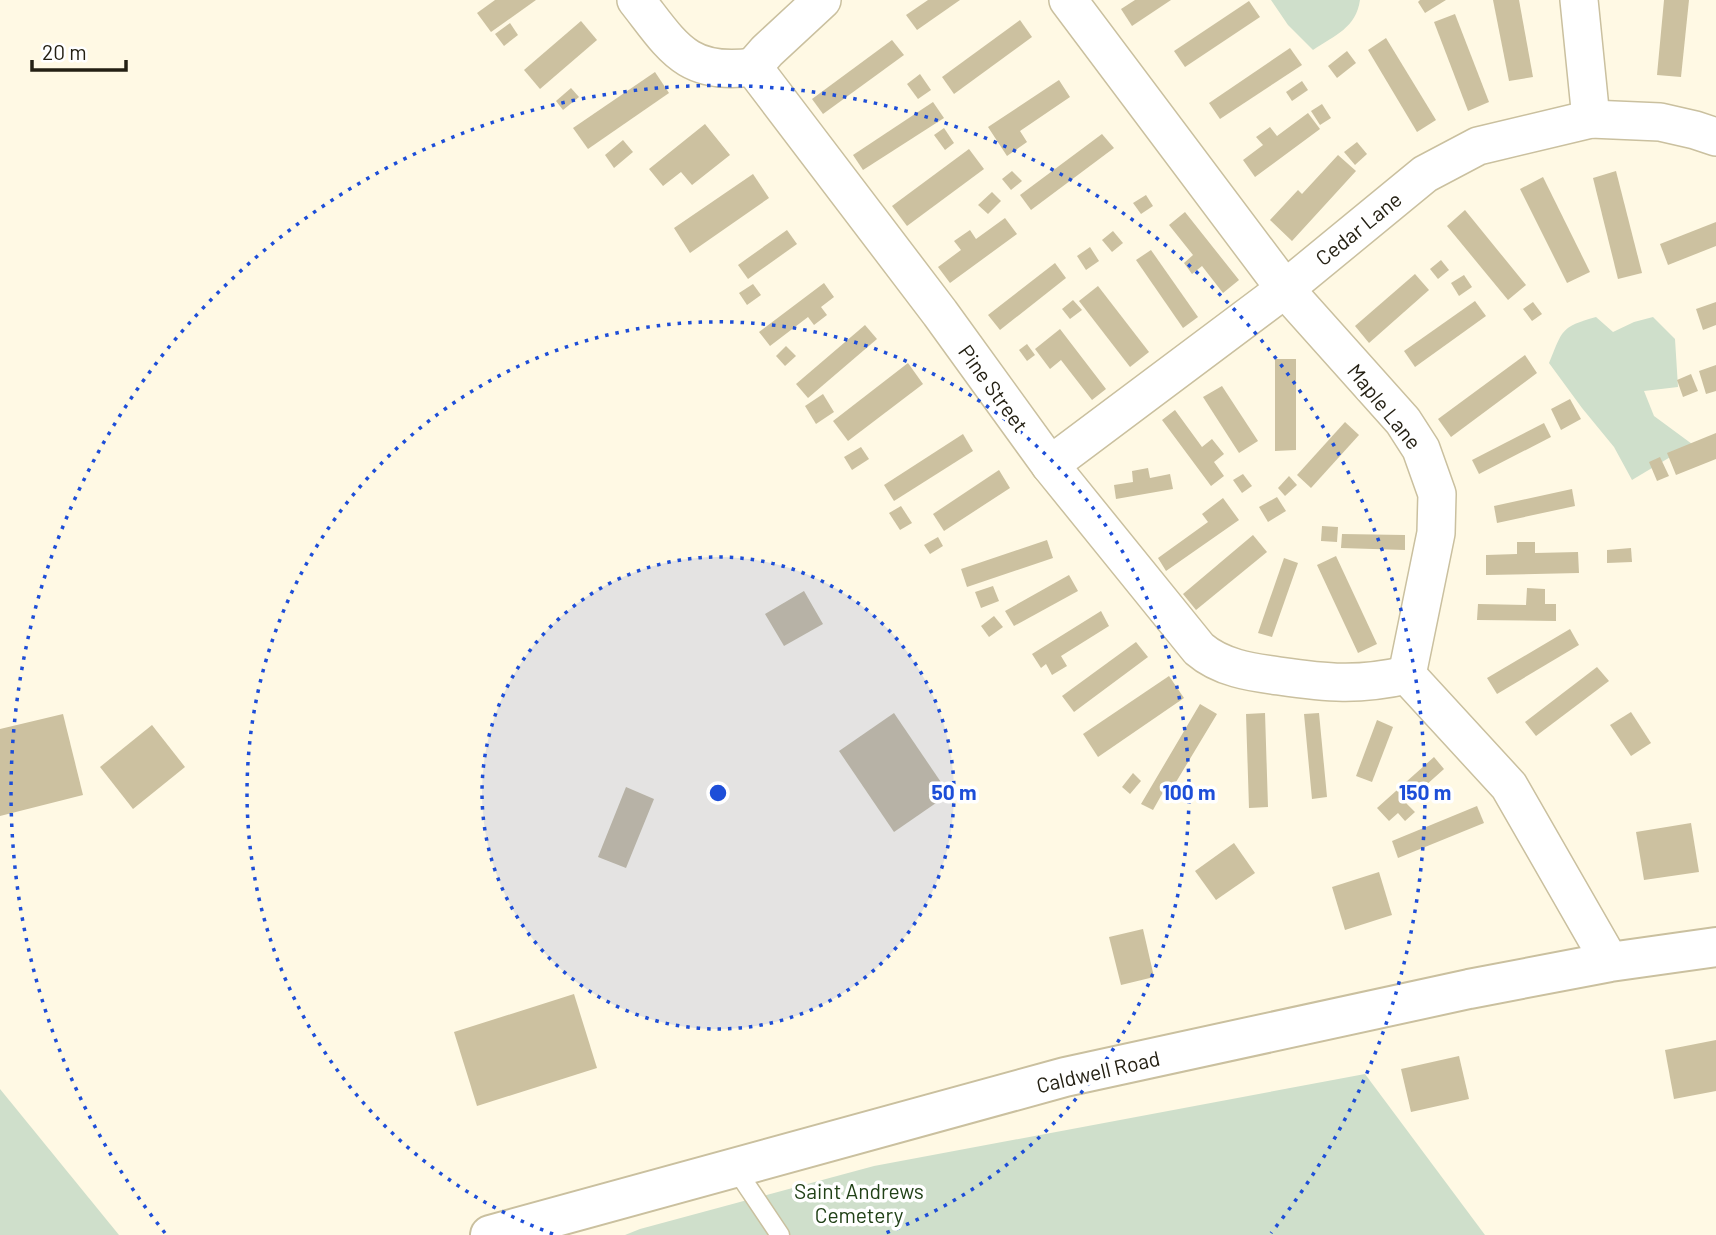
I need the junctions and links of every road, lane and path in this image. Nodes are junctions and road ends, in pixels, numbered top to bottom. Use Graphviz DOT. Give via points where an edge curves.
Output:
graph roads {
  1 [pos="636,0"];
  2 [pos="822,0"];
  3 [pos="1068,0"];
  4 [pos="1579,0"];
  5 [pos="753,68"];
  6 [pos="1591,118"];
  7 [pos="1716,137"];
  8 [pos="1285,289"];
  9 [pos="1049,465"];
  10 [pos="1407,675"];
  11 [pos="1716,947"];
  12 [pos="1609,962"];
  13 [pos="735,1168"];
  14 [pos="490,1235"];
  15 [pos="780,1235"];
  1 -- 5 [label="street" via="684,56 709,67"];
  2 -- 5 [label="street"];
  3 -- 8 [label="street, Maple Lane"];
  4 -- 6 [label="street"];
  5 -- 9 [label="street, Pine Street"];
  6 -- 7 [label="street, Cedar Lane" via="1660,122"];
  6 -- 8 [label="street, Cedar Lane" via="1478,146 1425,174"];
  8 -- 9 [label="street, Cedar Lane"];
  8 -- 10 [label="street, Maple Lane" via="1403,421 1433,476 1436,533"];
  9 -- 10 [label="street, Pine Street" via="1210,658 1244,671 1315,682 1368,682"];
  10 -- 12 [label="street" via="1509,786"];
  11 -- 12 [label="street, Caldwell Road"];
  12 -- 13 [label="street, Caldwell Road" via="1065,1077"];
  13 -- 14 [label="street, Caldwell Road"];
  13 -- 15 [label="lane"];
}
